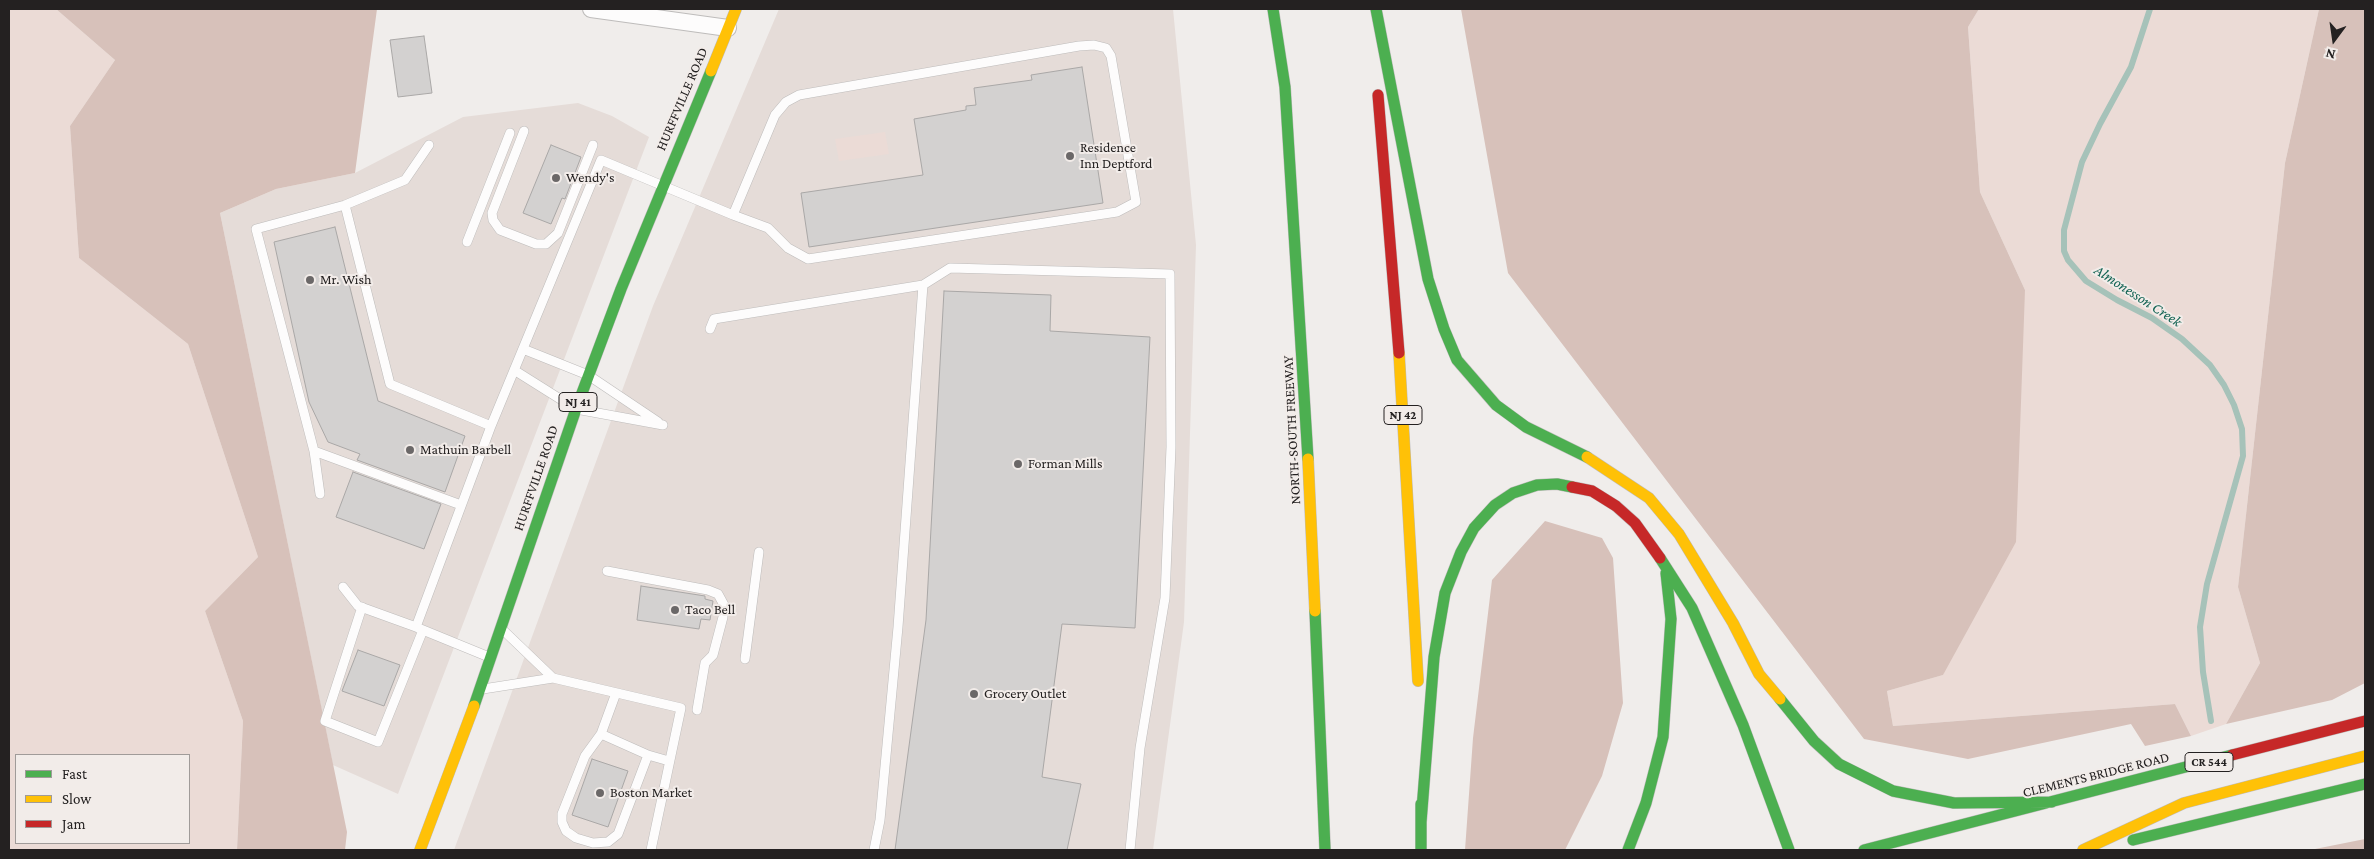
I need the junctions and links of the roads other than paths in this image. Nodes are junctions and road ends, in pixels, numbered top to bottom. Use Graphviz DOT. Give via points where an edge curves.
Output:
graph roads {
  1 [pos="591,9"];
  2 [pos="736,9"];
  3 [pos="1273,9"];
  4 [pos="1375,9"];
  5 [pos="728,28"];
  6 [pos="1265,35"];
  7 [pos="1285,87"];
  8 [pos="524,131"];
  9 [pos="510,133"];
  10 [pos="429,145"];
  11 [pos="593,145"];
  12 [pos="662,185"];
  13 [pos="345,205"];
  14 [pos="734,216"];
  15 [pos="467,242"];
  16 [pos="923,284"];
  17 [pos="710,329"];
  18 [pos="523,349"];
  19 [pos="514,370"];
  20 [pos="588,375"];
  21 [pos="576,409"];
  22 [pos="491,426"];
  23 [pos="314,451"];
  24 [pos="320,494"];
  25 [pos="461,505"];
  26 [pos="759,552"];
  27 [pos="1665,564"];
  28 [pos="607,572"];
  29 [pos="343,587"];
  30 [pos="362,607"];
  31 [pos="419,628"];
  32 [pos="501,628"];
  33 [pos="490,658"];
  34 [pos="745,659"];
  35 [pos="553,678"];
  36 [pos="480,690"];
  37 [pos="616,693"];
  38 [pos="697,710"];
  39 [pos="2365,721"];
  40 [pos="601,734"];
  41 [pos="648,754"];
  42 [pos="2365,756"];
  43 [pos="669,761"];
  44 [pos="2365,784"];
  45 [pos="2052,802"];
  46 [pos="1421,822"];
  47 [pos="420,850"];
  48 [pos="650,850"];
  49 [pos="874,850"];
  50 [pos="1130,850"];
  51 [pos="1325,850"];
  52 [pos="1421,850"];
  53 [pos="1628,850"];
  54 [pos="1789,850"];
  55 [pos="1864,850"];
  56 [pos="2083,850"];
  57 [pos="2096,850"];
  1 -- 5 [label="street"];
  2 -- 5 [label="main road, HURFFVILLE ROAD / NJ 41"];
  3 -- 7 [label="main road, NORTH-SOUTH FREEWAY"];
  4 -- 45 [label="main road" via="1428,279 1456,360 1474,382 1496,405 1526,427 1595,461 1648,498 1679,534 1702,570 1759,674 1814,741 1838,764 1893,791 1922,798 1954,803"];
  4 -- 46 [label="main road, NJ 42" via="1381,150 1403,404 1417,644"];
  5 -- 12 [label="main road, HURFFVILLE ROAD / NJ 41"];
  6 -- 7 [label="main road"];
  7 -- 51 [label="main road, NORTH-SOUTH FREEWAY" via="1308,428"];
  8 -- 11 [label="lane" via="492,213 500,230 536,244 546,244 558,232"];
  9 -- 15 [label="lane"];
  10 -- 13 [label="lane" via="405,180"];
  12 -- 14 [label="lane"];
  12 -- 18 [label="lane" via="601,160"];
  12 -- 20 [label="main road, HURFFVILLE ROAD / NJ 41"];
  13 -- 22 [label="lane" via="390,384"];
  13 -- 23 [label="lane" via="256,229"];
  14 -- 14 [label="lane" via="775,115 786,102 799,95 1079,46 1106,48 1112,56 1136,202 1117,212 808,259 788,248 768,228"];
  16 -- 17 [label="lane" via="714,319"];
  16 -- 49 [label="lane" via="897,635 880,820"];
  16 -- 50 [label="lane" via="950,268 1170,274 1171,447 1164,598 1140,748"];
  18 -- 19 [label="lane"];
  18 -- 20 [label="lane"];
  19 -- 21 [label="lane"];
  19 -- 22 [label="lane"];
  20 -- 21 [label="main road, HURFFVILLE ROAD / NJ 41"];
  20 -- 21 [label="lane" via="663,425"];
  21 -- 32 [label="main road, HURFFVILLE ROAD / NJ 41"];
  22 -- 25 [label="lane"];
  23 -- 24 [label="lane"];
  23 -- 25 [label="lane"];
  25 -- 31 [label="lane"];
  26 -- 34 [label="lane"];
  27 -- 46 [label="main road" via="1635,523 1592,491 1557,484 1537,485 1513,493 1495,505 1474,528 1445,593 1434,657"];
  27 -- 53 [label="main road" via="1671,619 1663,737 1646,803"];
  27 -- 54 [label="main road" via="1692,608 1743,725"];
  28 -- 38 [label="lane" via="718,594 724,605 714,654 705,663"];
  29 -- 30 [label="lane"];
  30 -- 31 [label="lane"];
  30 -- 31 [label="lane" via="325,721 378,742"];
  31 -- 33 [label="lane"];
  32 -- 33 [label="main road, HURFFVILLE ROAD / NJ 41"];
  32 -- 35 [label="lane"];
  33 -- 36 [label="main road, HURFFVILLE ROAD / NJ 41"];
  35 -- 36 [label="lane"];
  35 -- 37 [label="lane"];
  36 -- 47 [label="main road, HURFFVILLE ROAD / NJ 41"];
  37 -- 40 [label="lane"];
  37 -- 43 [label="lane" via="681,708"];
  39 -- 45 [label="main road, CLEMENTS BRIDGE ROAD / CR 544"];
  40 -- 41 [label="lane"];
  40 -- 41 [label="lane" via="585,756 562,814 566,831 576,838 592,843 608,842 618,834"];
  41 -- 43 [label="lane"];
  42 -- 56 [label="main road" via="2184,803"];
  43 -- 48 [label="lane"];
  44 -- 57 [label="main road"];
  45 -- 55 [label="main road, CLEMENTS BRIDGE ROAD / CR 544"];
  46 -- 52 [label="main road, NJ 42"];
}
